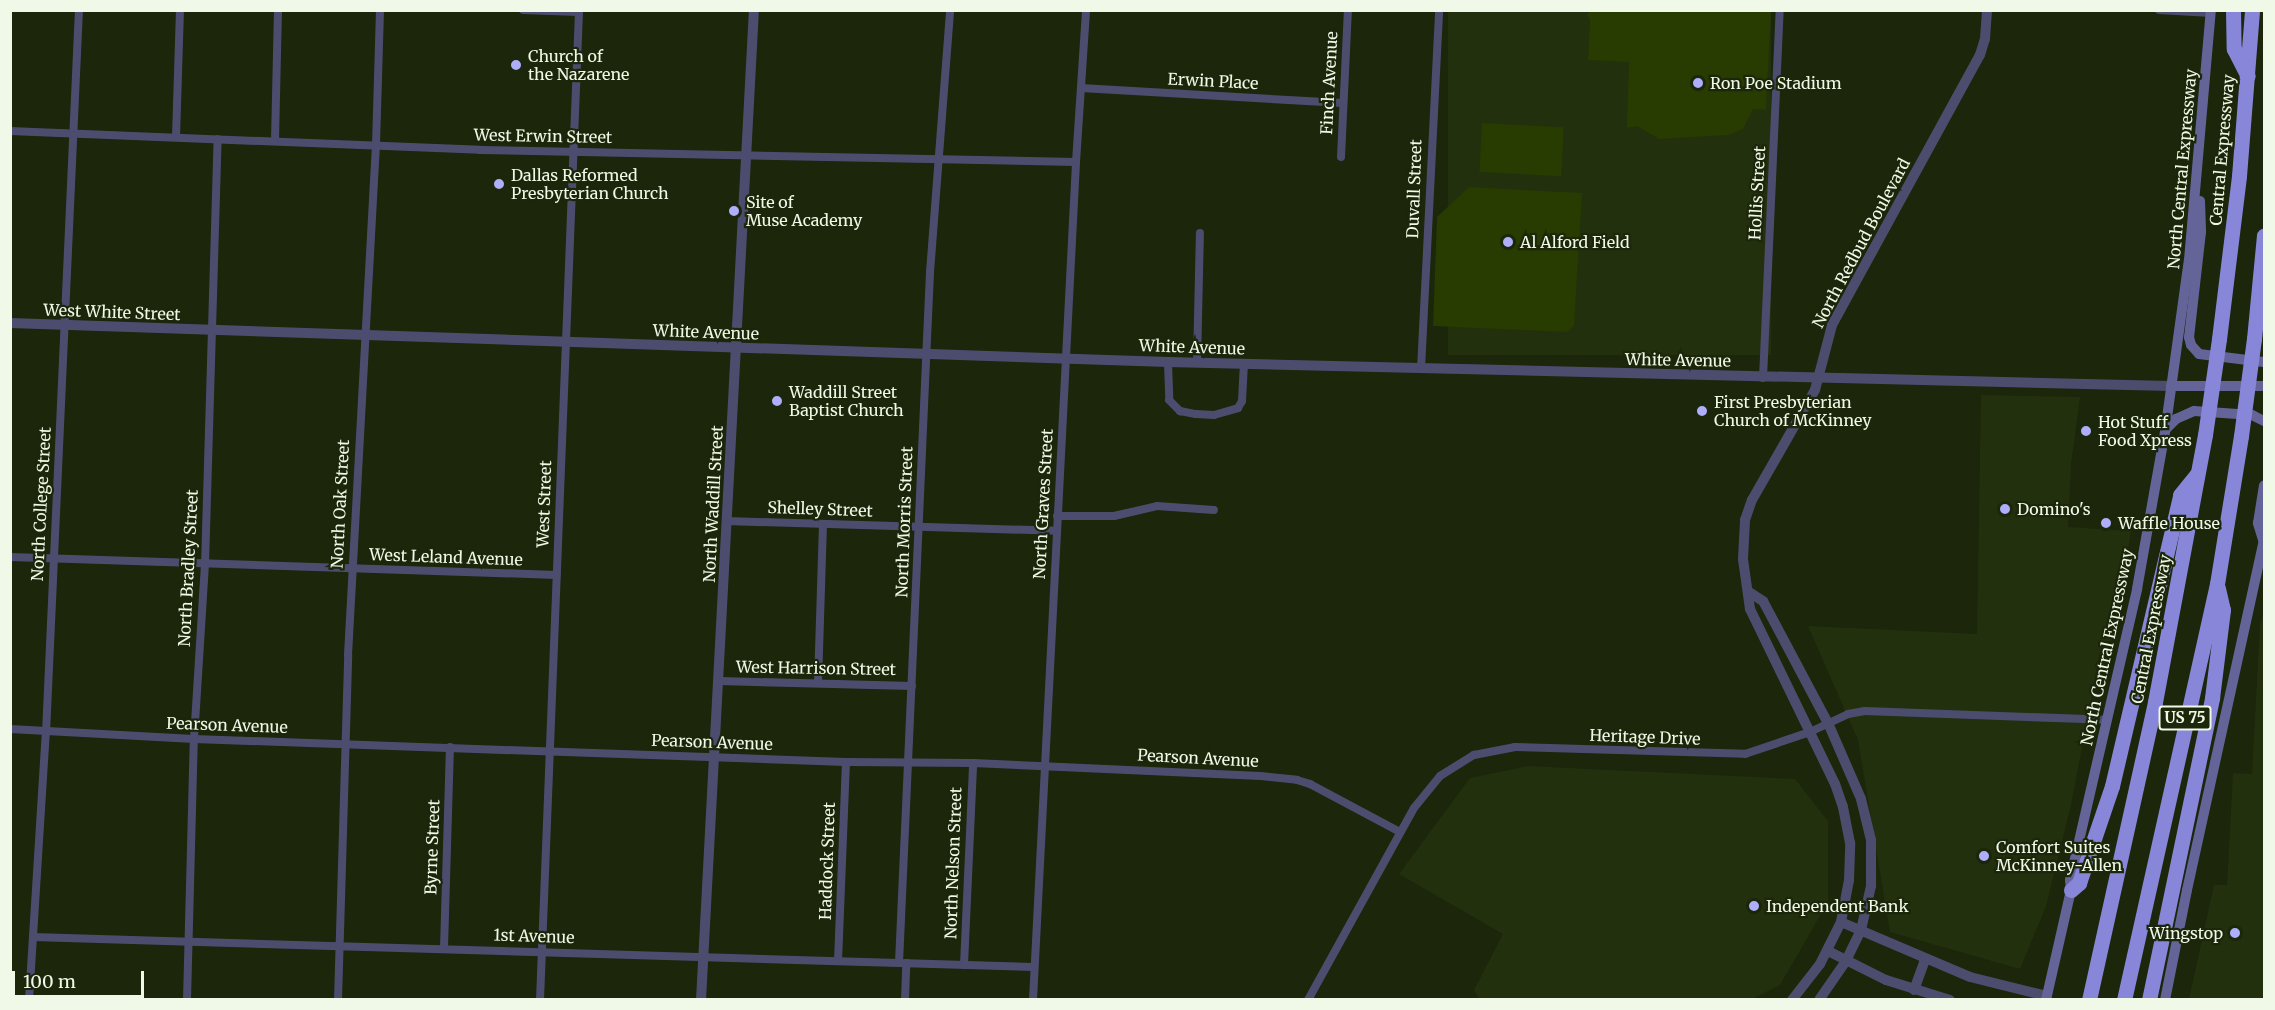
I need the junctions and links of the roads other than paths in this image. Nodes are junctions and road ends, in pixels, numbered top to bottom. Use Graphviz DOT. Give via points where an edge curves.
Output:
graph roads {
  1 [pos="79,10"];
  2 [pos="180,10"];
  3 [pos="278,10"];
  4 [pos="380,10"];
  5 [pos="523,10"];
  6 [pos="754,10"];
  7 [pos="950,10"];
  8 [pos="1086,10"];
  9 [pos="1348,10"];
  10 [pos="1438,10"];
  11 [pos="1779,10"];
  12 [pos="1987,10"];
  13 [pos="2159,10"];
  14 [pos="2234,10"];
  15 [pos="2252,10"];
  16 [pos="579,11"];
  17 [pos="2211,12"];
  18 [pos="2248,76"];
  19 [pos="1081,88"];
  20 [pos="1343,104"];
  21 [pos="10,130"];
  22 [pos="74,133"];
  23 [pos="176,137"];
  24 [pos="218,139"];
  25 [pos="276,141"];
  26 [pos="376,145"];
  27 [pos="575,152"];
  28 [pos="747,156"];
  29 [pos="1341,157"];
  30 [pos="939,160"];
  31 [pos="1076,162"];
  32 [pos="2197,174"];
  33 [pos="1200,233"];
  34 [pos="2265,235"];
  35 [pos="2265,264"];
  36 [pos="2260,290"];
  37 [pos="10,324"];
  38 [pos="64,324"];
  39 [pos="212,331"];
  40 [pos="364,335"];
  41 [pos="567,343"];
  42 [pos="737,348"];
  43 [pos="926,355"];
  44 [pos="1066,359"];
  45 [pos="1168,362"];
  46 [pos="1197,362"];
  47 [pos="2265,362"];
  48 [pos="1244,364"];
  49 [pos="1421,369"];
  50 [pos="1763,378"];
  51 [pos="1819,379"];
  52 [pos="2171,386"];
  53 [pos="2265,386"];
  54 [pos="2265,421"];
  55 [pos="2165,430"];
  56 [pos="2199,472"];
  57 [pos="2265,485"];
  58 [pos="1214,510"];
  59 [pos="1057,516"];
  60 [pos="726,521"];
  61 [pos="823,524"];
  62 [pos="919,526"];
  63 [pos="1057,531"];
  64 [pos="2264,541"];
  65 [pos="10,558"];
  66 [pos="53,558"];
  67 [pos="205,565"];
  68 [pos="351,569"];
  69 [pos="557,575"];
  70 [pos="2217,584"];
  71 [pos="1749,592"];
  72 [pos="719,681"];
  73 [pos="818,683"];
  74 [pos="912,686"];
  75 [pos="2107,720"];
  76 [pos="1828,723"];
  77 [pos="10,729"];
  78 [pos="1810,732"];
  79 [pos="46,733"];
  80 [pos="194,739"];
  81 [pos="345,744"];
  82 [pos="450,747"];
  83 [pos="548,750"];
  84 [pos="714,758"];
  85 [pos="908,761"];
  86 [pos="846,762"];
  87 [pos="973,763"];
  88 [pos="1044,765"];
  89 [pos="1400,832"];
  90 [pos="2070,890"];
  91 [pos="1841,922"];
  92 [pos="1861,930"];
  93 [pos="33,937"];
  94 [pos="189,940"];
  95 [pos="340,945"];
  96 [pos="444,948"];
  97 [pos="1827,951"];
  98 [pos="541,952"];
  99 [pos="704,957"];
  100 [pos="1925,960"];
  101 [pos="838,961"];
  102 [pos="1846,961"];
  103 [pos="902,963"];
  104 [pos="964,965"];
  105 [pos="1034,967"];
  106 [pos="1914,990"];
  107 [pos="2047,998"];
  108 [pos="29,999"];
  109 [pos="187,999"];
  110 [pos="338,999"];
  111 [pos="540,999"];
  112 [pos="701,999"];
  113 [pos="905,999"];
  114 [pos="1033,999"];
  115 [pos="1308,999"];
  116 [pos="1792,999"];
  117 [pos="1819,999"];
  118 [pos="1950,999"];
  119 [pos="2089,999"];
  120 [pos="2124,999"];
  121 [pos="2149,999"];
  122 [pos="2166,999"];
  1 -- 22 [label="street, North College Street"];
  2 -- 23 [label="street"];
  3 -- 25 [label="street"];
  4 -- 26 [label="street, North Oak Street"];
  5 -- 16 [label="street"];
  6 -- 28 [label="street, North Waddill Street"];
  7 -- 30 [label="street, North Morris Street"];
  8 -- 19 [label="street, North Graves Street"];
  9 -- 20 [label="street, Finch Avenue"];
  10 -- 49 [label="street, Duvall Street"];
  11 -- 50 [label="street, Hollis Street"];
  12 -- 51 [label="street, North Redbud Boulevard" via="1980,55 1832,325"];
  13 -- 17 [label="street"];
  14 -- 18 [label="highway" via="2234,49"];
  15 -- 18 [label="highway, Central Expressway / US 75"];
  16 -- 27 [label="street, West Street"];
  17 -- 32 [label="main road, North Central Expressway"];
  18 -- 56 [label="highway, Central Expressway / US 75, bridge" via="2219,339"];
  19 -- 20 [label="street, Erwin Place"];
  19 -- 31 [label="street, North Graves Street"];
  20 -- 29 [label="street, Finch Avenue"];
  21 -- 22 [label="street, West Erwin Street"];
  22 -- 23 [label="street, West Erwin Street"];
  22 -- 38 [label="street, North College Street"];
  23 -- 24 [label="street, West Erwin Street"];
  24 -- 25 [label="street, West Erwin Street"];
  24 -- 39 [label="street, North Bradley Street"];
  25 -- 26 [label="street, West Erwin Street"];
  26 -- 27 [label="street, West Erwin Street"];
  26 -- 40 [label="street, North Oak Street"];
  27 -- 28 [label="street, West Erwin Street"];
  27 -- 41 [label="street, West Street"];
  28 -- 30 [label="street, West Erwin Street"];
  28 -- 42 [label="street, North Waddill Street"];
  30 -- 31 [label="street, West Erwin Street"];
  30 -- 43 [label="street, North Morris Street"];
  31 -- 44 [label="street, North Graves Street"];
  32 -- 47 [label="main road" via="2201,232 2191,345 2199,354"];
  32 -- 52 [label="main road, North Central Expressway"];
  33 -- 46 [label="street"];
  34 -- 36 [label="highway, US 75"];
  35 -- 36 [label="highway"];
  36 -- 70 [label="highway, US 75, bridge"];
  37 -- 38 [label="street, West White Street"];
  38 -- 39 [label="street, West White Street"];
  38 -- 66 [label="street, North College Street"];
  39 -- 40 [label="street, White Avenue"];
  39 -- 67 [label="street, North Bradley Street"];
  40 -- 41 [label="street, White Avenue"];
  40 -- 68 [label="street, North Oak Street"];
  41 -- 42 [label="street, White Avenue"];
  41 -- 69 [label="street, West Street"];
  42 -- 43 [label="street, White Avenue"];
  42 -- 60 [label="street, North Waddill Street"];
  43 -- 44 [label="street, White Avenue"];
  43 -- 62 [label="street, North Morris Street"];
  44 -- 45 [label="street, White Avenue"];
  44 -- 59 [label="street, North Graves Street"];
  45 -- 46 [label="street, White Avenue"];
  45 -- 48 [label="street" via="1169,400 1180,411 1214,415 1238,408 1242,401"];
  46 -- 48 [label="street, White Avenue"];
  48 -- 49 [label="street, White Avenue"];
  49 -- 50 [label="street, White Avenue"];
  50 -- 51 [label="street, White Avenue"];
  51 -- 52 [label="street, White Avenue"];
  51 -- 71 [label="street, North Redbud Boulevard" via="1752,500 1745,520 1743,559"];
  52 -- 53 [label="main road"];
  52 -- 55 [label="main road, North Central Expressway"];
  54 -- 55 [label="main road" via="2252,415 2194,411 2176,418"];
  55 -- 75 [label="main road, North Central Expressway" via="2137,589"];
  56 -- 90 [label="highway" via="2180,495 2112,786 2079,883"];
  56 -- 119 [label="highway, Central Expressway / US 75" via="2155,702"];
  57 -- 64 [label="main road" via="2258,523"];
  58 -- 59 [label="street" via="1157,506 1114,516"];
  59 -- 63 [label="street, North Graves Street"];
  60 -- 61 [label="street, Shelley Street"];
  60 -- 72 [label="street, North Waddill Street"];
  61 -- 62 [label="street, Shelley Street"];
  61 -- 73 [label="street"];
  62 -- 63 [label="street, Shelley Street"];
  62 -- 74 [label="street, North Morris Street"];
  63 -- 88 [label="street, North Graves Street"];
  64 -- 122 [label="main road"];
  65 -- 66 [label="street, West Leland Avenue"];
  66 -- 67 [label="street, West Leland Avenue"];
  66 -- 79 [label="street, North College Street"];
  67 -- 68 [label="street, West Leland Avenue"];
  67 -- 80 [label="street, North Bradley Street"];
  68 -- 69 [label="street, West Leland Avenue"];
  68 -- 81 [label="street, North Oak Street"];
  69 -- 83 [label="street, West Street"];
  70 -- 120 [label="highway, US 75"];
  70 -- 121 [label="highway" via="2223,610 2212,698"];
  71 -- 76 [label="street" via="1763,601"];
  71 -- 78 [label="street, North Redbud Boulevard" via="1750,609"];
  72 -- 73 [label="street, West Harrison Street"];
  72 -- 84 [label="street, North Waddill Street"];
  73 -- 74 [label="street, West Harrison Street"];
  74 -- 85 [label="street, North Morris Street"];
  75 -- 76 [label="street, Heritage Drive" via="1865,711"];
  75 -- 90 [label="main road, North Central Expressway"];
  76 -- 78 [label="street, Heritage Drive"];
  76 -- 92 [label="street" via="1861,800 1871,840 1871,886"];
  77 -- 79 [label="street, Pearson Avenue"];
  78 -- 89 [label="street, Heritage Drive" via="1736,755 1495,749 1467,758 1440,776"];
  78 -- 91 [label="street, North Redbud Boulevard" via="1840,795 1849,832 1850,868"];
  79 -- 80 [label="street, Pearson Avenue"];
  79 -- 93 [label="street, North College Street"];
  80 -- 81 [label="street, Pearson Avenue"];
  80 -- 94 [label="street, North Bradley Street"];
  81 -- 82 [label="street, Pearson Avenue"];
  81 -- 95 [label="street, North Oak Street"];
  82 -- 83 [label="street, Pearson Avenue"];
  82 -- 96 [label="street, Byrne Street"];
  83 -- 84 [label="street, Pearson Avenue"];
  83 -- 98 [label="street, West Street"];
  84 -- 86 [label="street, Pearson Avenue"];
  84 -- 99 [label="street, North Waddill Street"];
  85 -- 86 [label="street, Pearson Avenue"];
  85 -- 87 [label="street, Pearson Avenue"];
  85 -- 103 [label="street, North Morris Street"];
  86 -- 101 [label="street, Haddock Street"];
  87 -- 88 [label="street, Pearson Avenue"];
  87 -- 104 [label="street, North Nelson Street"];
  88 -- 89 [label="street, Pearson Avenue" via="1297,780"];
  88 -- 105 [label="street, North Graves Street"];
  89 -- 115 [label="street, Heritage Drive"];
  90 -- 107 [label="main road, North Central Expressway"];
  91 -- 92 [label="street"];
  91 -- 97 [label="street, North Redbud Boulevard"];
  92 -- 100 [label="street"];
  92 -- 102 [label="street"];
  93 -- 94 [label="street, 1st Avenue"];
  93 -- 108 [label="street, North College Street"];
  94 -- 95 [label="street, 1st Avenue"];
  94 -- 109 [label="street, North Bradley Street"];
  95 -- 96 [label="street, 1st Avenue"];
  95 -- 110 [label="street, North Oak Street"];
  96 -- 98 [label="street, 1st Avenue"];
  97 -- 102 [label="street"];
  97 -- 116 [label="street, North Redbud Boulevard"];
  98 -- 99 [label="street, 1st Avenue"];
  98 -- 111 [label="street, West Street"];
  99 -- 101 [label="street, 1st Avenue"];
  99 -- 112 [label="street, North Waddill Street"];
  100 -- 106 [label="street"];
  100 -- 107 [label="street" via="1986,983"];
  101 -- 103 [label="street, 1st Avenue"];
  102 -- 106 [label="street"];
  102 -- 117 [label="street"];
  103 -- 104 [label="street, 1st Avenue"];
  103 -- 113 [label="street, North Morris Street"];
  104 -- 105 [label="street, 1st Avenue"];
  105 -- 114 [label="street, North Graves Street"];
  106 -- 118 [label="street"];
}
